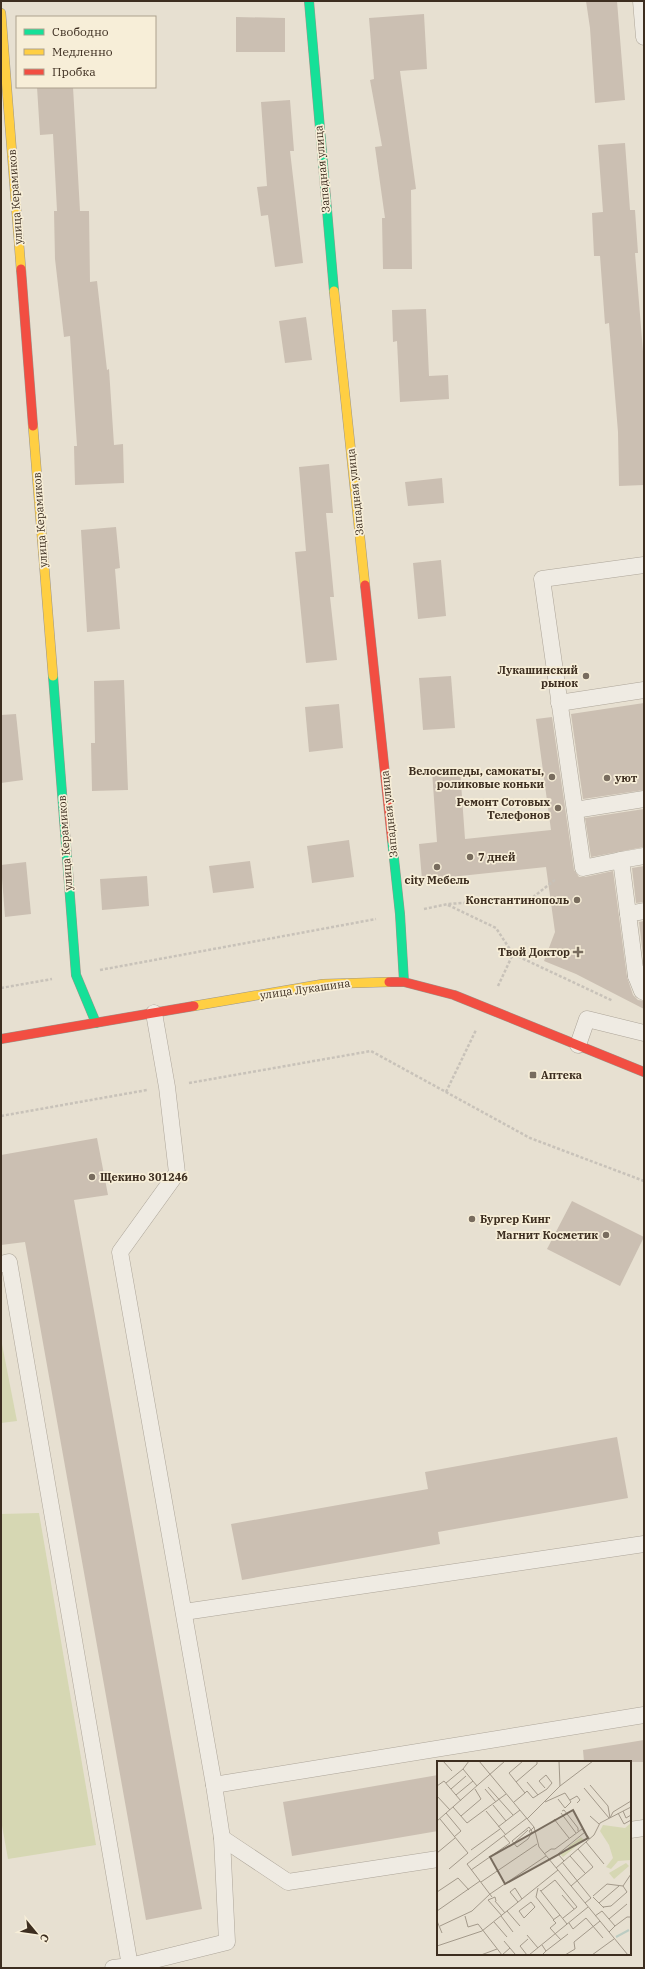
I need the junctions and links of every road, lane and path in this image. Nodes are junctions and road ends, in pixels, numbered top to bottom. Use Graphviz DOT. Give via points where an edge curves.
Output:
graph roads {
  1 [pos="309,1"];
  2 [pos="641,1"];
  3 [pos="1,13"];
  4 [pos="644,37"];
  5 [pos="644,566"];
  6 [pos="644,690"];
  7 [pos="559,703"];
  8 [pos="644,799"];
  9 [pos="574,810"];
  10 [pos="644,856"];
  11 [pos="621,860"];
  12 [pos="556,879"];
  13 [pos="448,904"];
  14 [pos="644,911"];
  15 [pos="400,914"];
  16 [pos="628,914"];
  17 [pos="76,975"];
  18 [pos="640,975"];
  19 [pos="404,982"];
  20 [pos="1,988"];
  21 [pos="644,992"];
  22 [pos="616,1003"];
  23 [pos="154,1013"];
  24 [pos="96,1023"];
  25 [pos="644,1033"];
  26 [pos="1,1039"];
  27 [pos="578,1045"];
  28 [pos="644,1072"];
  29 [pos="167,1087"];
  30 [pos="1,1116"];
  31 [pos="644,1181"];
  32 [pos="1,1264"];
  33 [pos="644,1544"];
  34 [pos="184,1612"];
  35 [pos="644,1715"];
  36 [pos="214,1785"];
  37 [pos="644,1828"];
  38 [pos="631,1830"];
  39 [pos="222,1838"];
  40 [pos="437,1859"];
  41 [pos="130,1966"];
  42 [pos="113,1968"];
  1 -- 15 [label="street, Западная улица" via="326,223"];
  2 -- 4 [label="lane"];
  3 -- 17 [label="street, улица Керамиков"];
  5 -- 7 [label="lane" via="542,579"];
  6 -- 7 [label="lane"];
  7 -- 9 [label="lane"];
  8 -- 9 [label="lane"];
  9 -- 11 [label="lane" via="583,868"];
  10 -- 11 [label="lane"];
  11 -- 16 [label="lane"];
  12 -- 13 [label="path" via="532,898"];
  13 -- 15 [label="path"];
  13 -- 22 [label="path" via="496,928 513,954"];
  14 -- 16 [label="lane"];
  15 -- 17 [label="path"];
  15 -- 19 [label="street, Западная улица"];
  16 -- 18 [label="lane"];
  17 -- 20 [label="path"];
  17 -- 24 [label="street, улица Керамиков"];
  18 -- 21 [label="lane"];
  19 -- 23 [label="street, улица Лукашина" via="323,984"];
  19 -- 27 [label="street, улица Лукашина" via="454,995"];
  23 -- 24 [label="street, улица Лукашина"];
  23 -- 29 [label="lane"];
  24 -- 26 [label="street, улица Лукашина"];
  25 -- 27 [label="lane" via="588,1019"];
  27 -- 28 [label="street, улица Лукашина"];
  29 -- 30 [label="path"];
  29 -- 31 [label="path" via="371,1052 530,1138"];
  29 -- 34 [label="lane" via="177,1173 120,1252"];
  32 -- 41 [label="lane" via="9,1262"];
  33 -- 34 [label="lane"];
  34 -- 36 [label="lane"];
  35 -- 36 [label="lane"];
  36 -- 39 [label="lane"];
  37 -- 38 [label="lane"];
  39 -- 40 [label="lane" via="288,1882"];
  39 -- 41 [label="lane" via="227,1942"];
  41 -- 42 [label="lane"];
}
